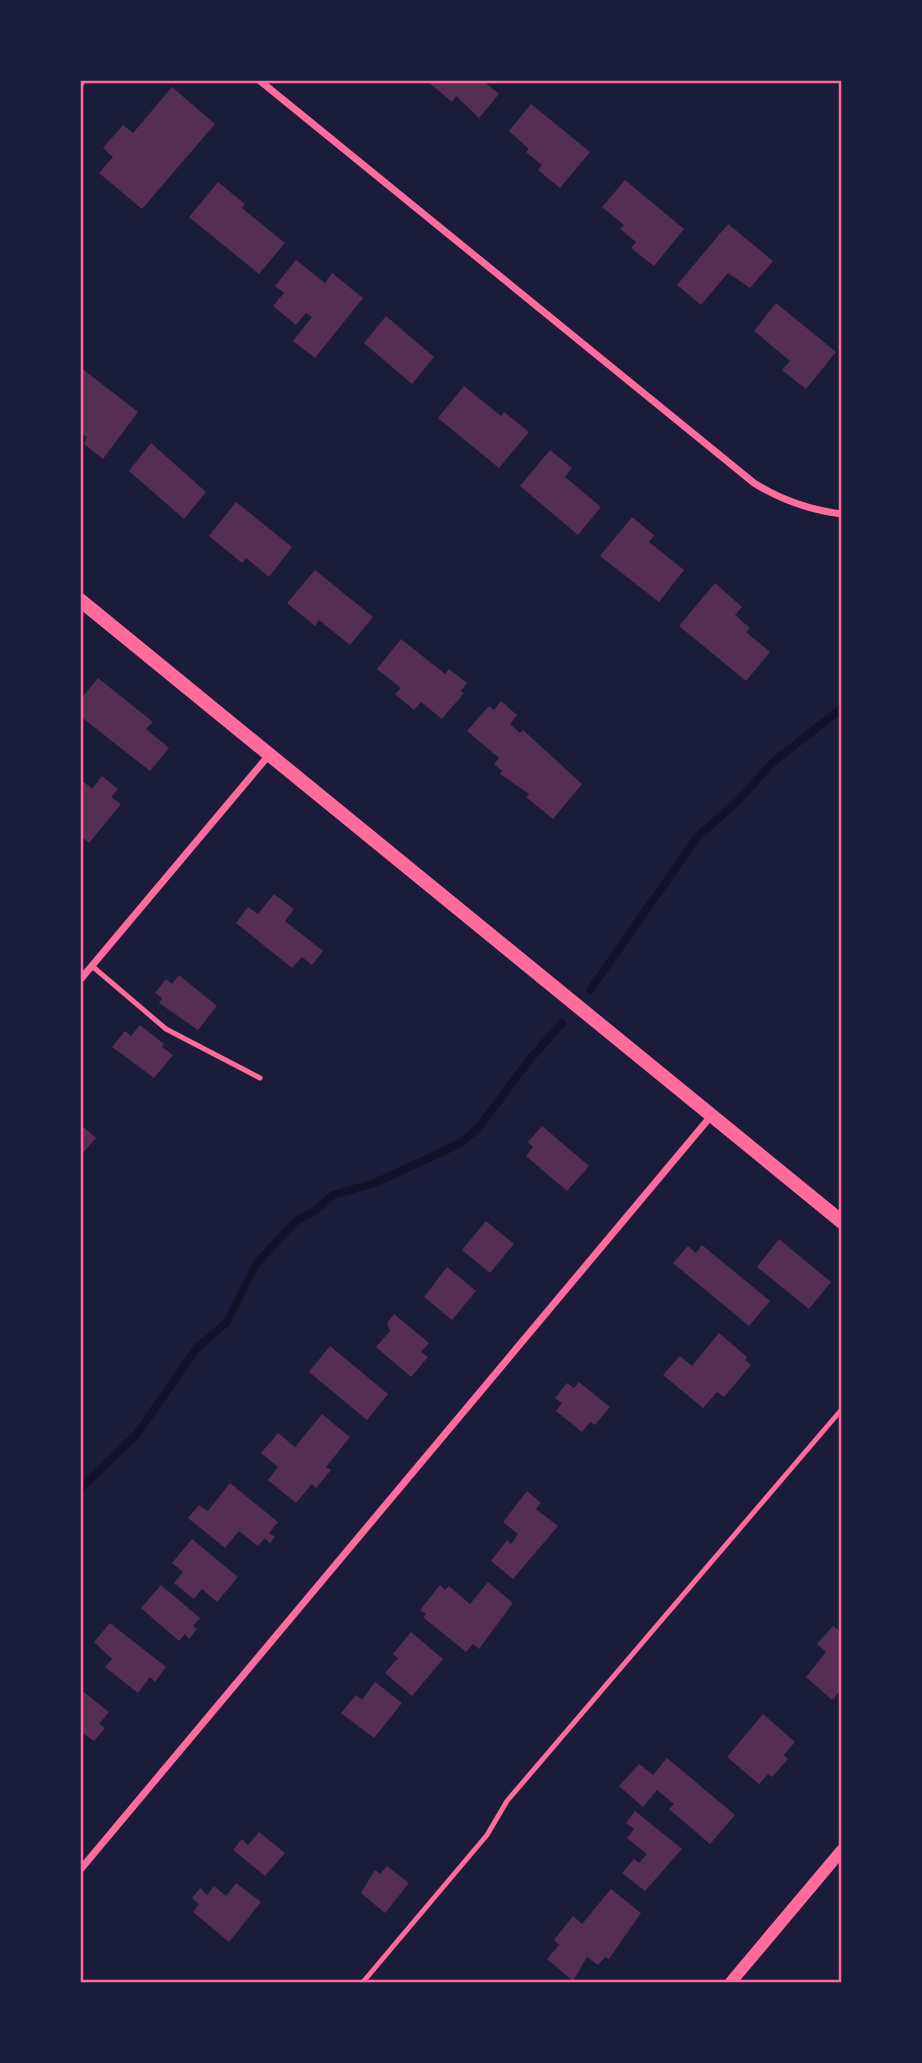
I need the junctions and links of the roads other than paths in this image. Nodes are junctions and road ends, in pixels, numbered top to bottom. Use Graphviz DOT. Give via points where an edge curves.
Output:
graph roads {
  1 [pos="259,80"];
  2 [pos="842,514"];
  3 [pos="80,600"];
  4 [pos="268,755"];
  5 [pos="92,966"];
  6 [pos="80,980"];
  7 [pos="260,1079"];
  8 [pos="711,1116"];
  9 [pos="842,1222"];
  10 [pos="842,1409"];
  11 [pos="842,1850"];
  12 [pos="80,1870"];
  13 [pos="363,1983"];
  14 [pos="731,1983"];
  1 -- 2 [label="street" via="754,483 788,502"];
  3 -- 4 [label="main road"];
  4 -- 5 [label="street"];
  4 -- 8 [label="main road"];
  5 -- 6 [label="street"];
  5 -- 7 [label="lane" via="166,1029"];
  8 -- 9 [label="main road"];
  8 -- 12 [label="street"];
  10 -- 13 [label="lane" via="507,1801 487,1835"];
  11 -- 14 [label="street"];
}
